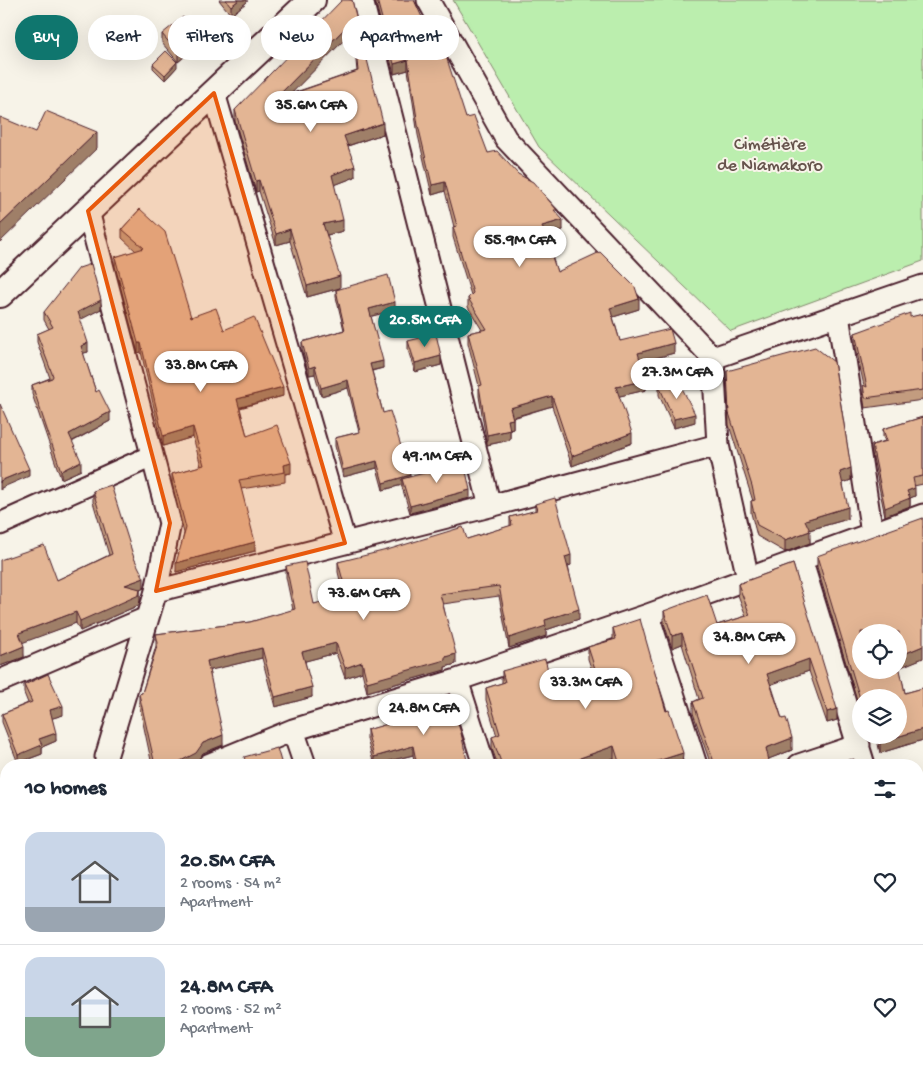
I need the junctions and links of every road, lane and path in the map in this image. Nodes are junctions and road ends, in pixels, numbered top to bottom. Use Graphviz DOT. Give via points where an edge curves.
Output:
graph roads {
  1 [pos="312,0"];
  2 [pos="362,0"];
  3 [pos="428,0"];
  4 [pos="214,93"];
  5 [pos="88,211"];
  6 [pos="923,286"];
  7 [pos="0,294"];
  8 [pos="838,315"];
  9 [pos="713,358"];
  10 [pos="718,445"];
  11 [pos="152,456"];
  12 [pos="490,506"];
  13 [pos="923,515"];
  14 [pos="0,524"];
  15 [pos="872,533"];
  16 [pos="345,543"];
  17 [pos="801,559"];
  18 [pos="748,578"];
  19 [pos="156,591"];
  20 [pos="648,615"];
  21 [pos="147,618"];
  22 [pos="458,680"];
  23 [pos="0,681"];
  24 [pos="293,730"];
  25 [pos="861,755"];
  26 [pos="106,759"];
  27 [pos="223,759"];
  28 [pos="303,759"];
  29 [pos="482,759"];
  30 [pos="694,759"];
  31 [pos="836,759"];
  1 -- 4 [label="street"];
  2 -- 12 [label="street"];
  3 -- 9 [label="street" via="506,138"];
  4 -- 5 [label="street"];
  4 -- 16 [label="street"];
  5 -- 7 [label="street"];
  5 -- 11 [label="street"];
  6 -- 8 [label="street"];
  8 -- 9 [label="street"];
  8 -- 15 [label="street"];
  9 -- 10 [label="street"];
  10 -- 12 [label="street"];
  10 -- 18 [label="street"];
  11 -- 14 [label="street"];
  11 -- 19 [label="street" via="170,523"];
  12 -- 16 [label="street"];
  13 -- 15 [label="street"];
  15 -- 17 [label="street"];
  16 -- 19 [label="street"];
  17 -- 18 [label="street"];
  17 -- 25 [label="street"];
  18 -- 20 [label="street"];
  19 -- 21 [label="street"];
  20 -- 22 [label="street"];
  20 -- 30 [label="street"];
  21 -- 23 [label="street"];
  21 -- 26 [label="street"];
  22 -- 24 [label="street"];
  22 -- 29 [label="street"];
  24 -- 27 [label="street"];
  24 -- 28 [label="street"];
  25 -- 31 [label="street"];
}
